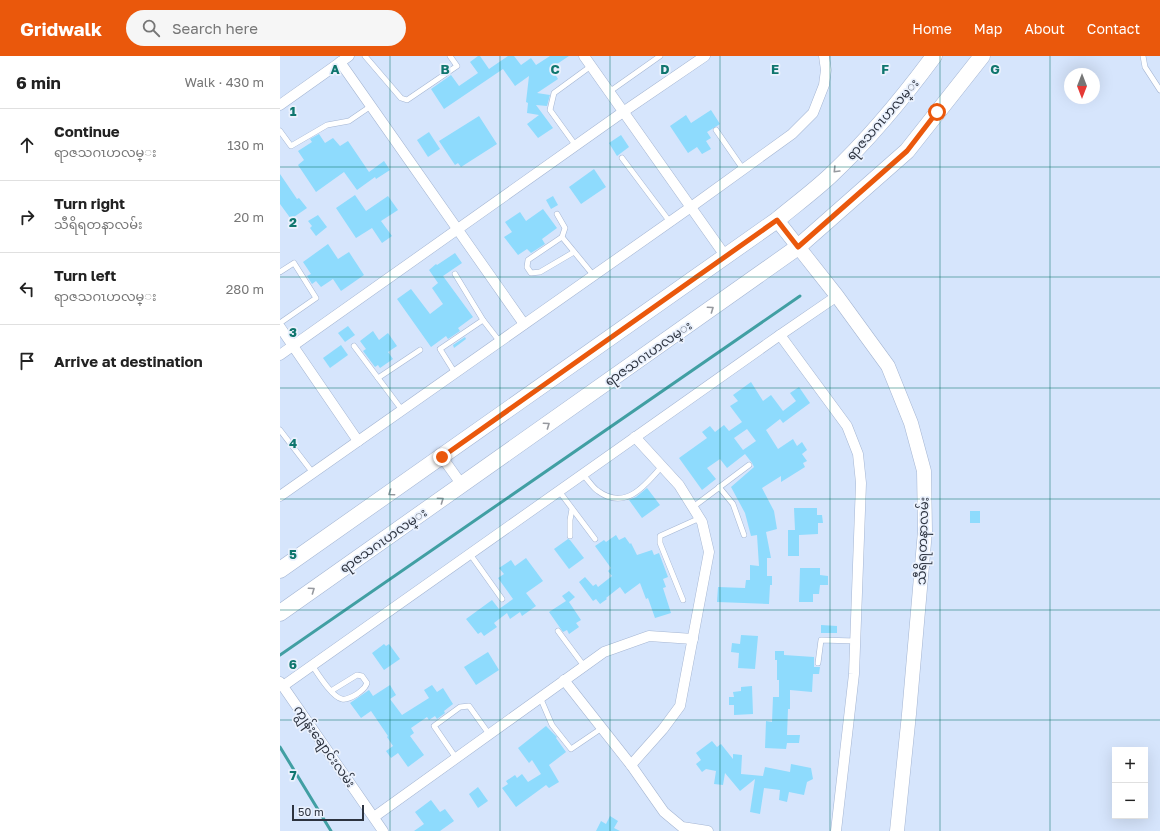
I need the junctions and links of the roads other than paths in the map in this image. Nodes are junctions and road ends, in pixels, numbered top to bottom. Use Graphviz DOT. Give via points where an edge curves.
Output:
graph roads {
  1 [pos="364,56"];
  2 [pos="450,56"];
  3 [pos="584,56"];
  4 [pos="660,56"];
  5 [pos="705,56"];
  6 [pos="824,56"];
  7 [pos="934,56"];
  8 [pos="982,56"];
  9 [pos="1143,56"];
  10 [pos="345,59"];
  11 [pos="591,66"];
  12 [pos="1160,90"];
  13 [pos="609,92"];
  14 [pos="280,105"];
  15 [pos="371,105"];
  16 [pos="623,112"];
  17 [pos="280,130"];
  18 [pos="716,130"];
  19 [pos="576,146"];
  20 [pos="622,158"];
  21 [pos="743,169"];
  22 [pos="691,207"];
  23 [pos="557,214"];
  24 [pos="777,220"];
  25 [pos="670,222"];
  26 [pos="458,230"];
  27 [pos="562,237"];
  28 [pos="798,247"];
  29 [pos="574,252"];
  30 [pos="726,257"];
  31 [pos="280,272"];
  32 [pos="455,274"];
  33 [pos="594,276"];
  34 [pos="837,296"];
  35 [pos="483,320"];
  36 [pos="280,322"];
  37 [pos="524,324"];
  38 [pos="280,327"];
  39 [pos="780,335"];
  40 [pos="500,342"];
  41 [pos="354,346"];
  42 [pos="292,347"];
  43 [pos="420,350"];
  44 [pos="280,355"];
  45 [pos="455,373"];
  46 [pos="378,378"];
  47 [pos="402,410"];
  48 [pos="280,430"];
  49 [pos="635,437"];
  50 [pos="358,441"];
  51 [pos="442,457"];
  52 [pos="749,465"];
  53 [pos="662,466"];
  54 [pos="313,473"];
  55 [pos="585,477"];
  56 [pos="462,485"];
  57 [pos="720,487"];
  58 [pos="559,491"];
  59 [pos="280,496"];
  60 [pos="693,507"];
  61 [pos="572,509"];
  62 [pos="700,518"];
  63 [pos="744,535"];
  64 [pos="570,536"];
  65 [pos="595,539"];
  66 [pos="470,554"];
  67 [pos="280,570"];
  68 [pos="502,598"];
  69 [pos="683,600"];
  70 [pos="280,613"];
  71 [pos="558,630"];
  72 [pos="693,639"];
  73 [pos="855,641"];
  74 [pos="818,663"];
  75 [pos="312,665"];
  76 [pos="584,666"];
  77 [pos="564,680"];
  78 [pos="282,684"];
  79 [pos="331,691"];
  80 [pos="540,697"];
  81 [pos="602,728"];
  82 [pos="489,734"];
  83 [pos="456,758"];
  84 [pos="631,765"];
  85 [pos="374,817"];
  86 [pos="383,831"];
  87 [pos="708,831"];
  88 [pos="836,831"];
  89 [pos="897,831"];
  1 -- 2 [label="lane" via="401,98 407,100 457,66"];
  3 -- 11 [label="street"];
  4 -- 13 [label="lane"];
  5 -- 16 [label="street"];
  6 -- 21 [label="street" via="824,85 813,113 792,134"];
  7 -- 24 [label="main road, ရာဇသဂၤဟလမ္း, one-way" via="878,126 831,175"];
  8 -- 28 [label="main road, ရာဇသဂၤဟလမ္း" via="907,151"];
  9 -- 12 [label="lane" via="1145,67"];
  10 -- 14 [label="street"];
  10 -- 15 [label="street"];
  11 -- 13 [label="street"];
  11 -- 19 [label="lane" via="554,93 550,110"];
  13 -- 16 [label="street"];
  15 -- 17 [label="lane" via="349,121 327,125 292,146"];
  15 -- 26 [label="street"];
  16 -- 19 [label="street"];
  16 -- 22 [label="street"];
  18 -- 21 [label="lane"];
  19 -- 26 [label="street"];
  20 -- 25 [label="lane"];
  21 -- 22 [label="street"];
  22 -- 25 [label="street"];
  22 -- 30 [label="street"];
  23 -- 27 [label="lane" via="565,228"];
  24 -- 28 [label="main road, သီရိရတနာလမ်း"];
  24 -- 30 [label="main road, ရာဇသဂၤဟလမ္း"];
  25 -- 33 [label="street"];
  26 -- 37 [label="street"];
  26 -- 42 [label="street"];
  27 -- 29 [label="lane"];
  27 -- 29 [label="lane" via="528,260 527,267 531,273 540,272"];
  28 -- 34 [label="main road, သီရိရတနာလမ်း"];
  56 -- 28 [label="main road, ရာဇသဂၤဟလမ္း, one-way"];
  29 -- 33 [label="lane"];
  30 -- 51 [label="main road, ရာဇသဂၤဟလမ္း"];
  31 -- 36 [label="lane" via="294,263 316,298"];
  32 -- 35 [label="lane"];
  33 -- 37 [label="street"];
  34 -- 39 [label="street"];
  34 -- 89 [label="main road, သီရိရတနာလမ်း" via="888,366 911,423 924,471 925,531"];
  35 -- 40 [label="lane"];
  35 -- 45 [label="lane" via="440,349"];
  37 -- 40 [label="street"];
  38 -- 42 [label="street"];
  39 -- 49 [label="street"];
  39 -- 73 [label="street" via="847,426 858,454 861,483"];
  40 -- 45 [label="street"];
  41 -- 46 [label="lane"];
  42 -- 44 [label="street"];
  42 -- 50 [label="street"];
  43 -- 46 [label="lane"];
  45 -- 47 [label="street"];
  46 -- 47 [label="lane"];
  47 -- 50 [label="street"];
  48 -- 54 [label="lane"];
  49 -- 53 [label="street"];
  49 -- 58 [label="street"];
  50 -- 54 [label="street"];
  51 -- 56 [label="street"];
  51 -- 67 [label="main road, ရာဇသဂၤဟလမ္း, one-way"];
  52 -- 57 [label="lane"];
  53 -- 55 [label="lane" via="646,485 627,498 613,499 597,491"];
  53 -- 60 [label="street" via="679,485"];
  54 -- 59 [label="street"];
  70 -- 56 [label="main road, ရာဇသဂၤဟလမ္း, one-way"];
  57 -- 60 [label="lane"];
  57 -- 63 [label="lane" via="732,504"];
  58 -- 61 [label="lane"];
  58 -- 66 [label="street"];
  60 -- 62 [label="street"];
  61 -- 64 [label="lane"];
  61 -- 65 [label="lane"];
  62 -- 69 [label="lane" via="660,536 660,542"];
  62 -- 72 [label="street" via="709,552"];
  66 -- 68 [label="lane"];
  66 -- 75 [label="street"];
  71 -- 76 [label="lane"];
  72 -- 76 [label="street" via="649,636 604,652"];
  72 -- 84 [label="street" via="680,706"];
  73 -- 74 [label="lane" via="821,640"];
  73 -- 88 [label="street" via="854,674"];
  75 -- 78 [label="street"];
  75 -- 79 [label="lane"];
  76 -- 77 [label="street"];
  77 -- 80 [label="street"];
  77 -- 81 [label="street"];
  78 -- 85 [label="street, ကျွန်းချောင်းလမ်း"];
  79 -- 79 [label="lane" via="342,700 351,698 365,688 367,683 362,676 357,675"];
  80 -- 81 [label="lane" via="552,725 571,749"];
  80 -- 82 [label="street"];
  81 -- 84 [label="street"];
  82 -- 83 [label="street"];
  82 -- 83 [label="lane" via="469,706 460,707 434,726"];
  83 -- 85 [label="street"];
  84 -- 87 [label="street" via="664,812 682,827"];
  85 -- 86 [label="street, ကျွန်းချောင်းလမ်း"];
}
